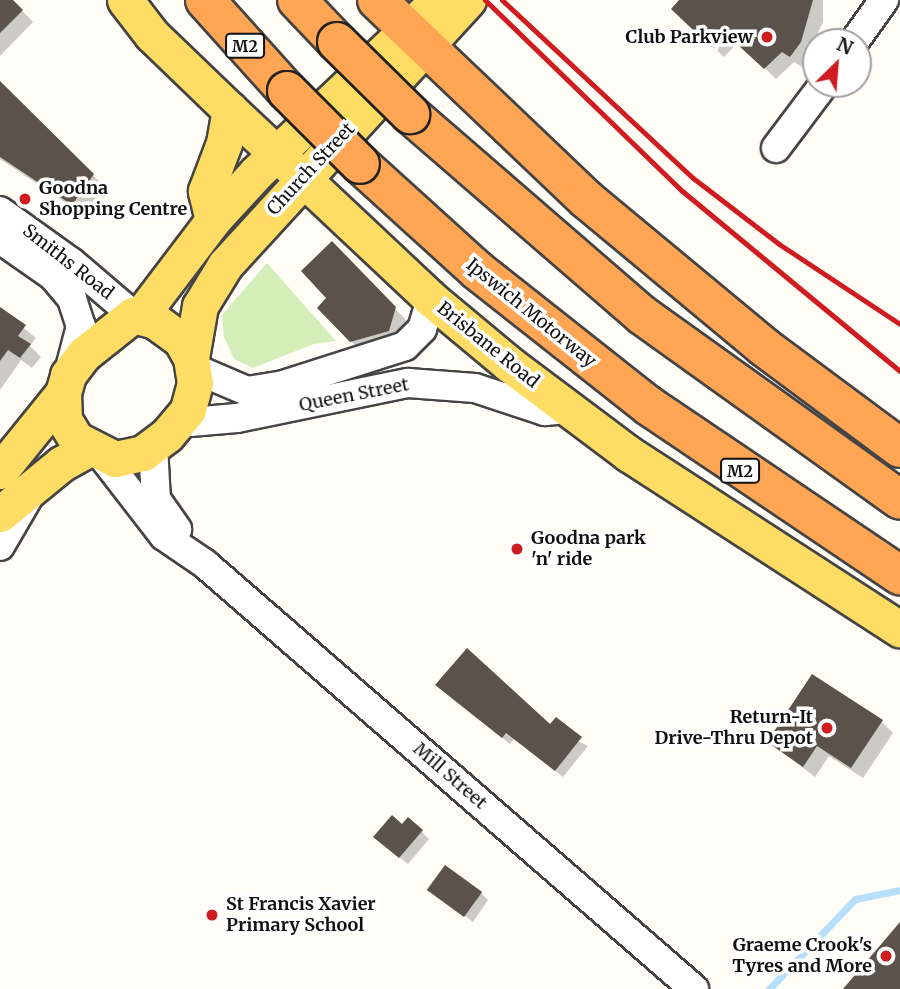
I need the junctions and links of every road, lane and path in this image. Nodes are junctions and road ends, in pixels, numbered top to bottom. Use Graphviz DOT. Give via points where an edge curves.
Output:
graph roads {
  1 [pos="125,0"];
  2 [pos="205,0"];
  3 [pos="298,0"];
  4 [pos="377,0"];
  5 [pos="438,0"];
  6 [pos="468,0"];
  7 [pos="884,0"];
  8 [pos="864,28"];
  9 [pos="416,39"];
  10 [pos="814,98"];
  11 [pos="230,110"];
  12 [pos="776,148"];
  13 [pos="290,166"];
  14 [pos="0,211"];
  15 [pos="213,220"];
  16 [pos="0,239"];
  17 [pos="431,299"];
  18 [pos="137,315"];
  19 [pos="192,363"];
  20 [pos="66,384"];
  21 [pos="568,409"];
  22 [pos="179,423"];
  23 [pos="153,446"];
  24 [pos="900,448"];
  25 [pos="95,452"];
  26 [pos="0,471"];
  27 [pos="36,482"];
  28 [pos="900,500"];
  29 [pos="0,514"];
  30 [pos="0,546"];
  31 [pos="205,564"];
  32 [pos="900,575"];
  33 [pos="900,629"];
  34 [pos="694,989"];
  1 -- 11 [label="main road, Brisbane Road" via="152,35"];
  2 -- 32 [label="highway, Ipswich Motorway / M2, bridge" via="287,91 478,271 649,407"];
  3 -- 28 [label="highway, bridge" via="410,114 642,315"];
  4 -- 9 [label="highway"];
  5 -- 9 [label="main road, Church Street"];
  6 -- 9 [label="main road, Church Street"];
  7 -- 8 [label="street"];
  9 -- 13 [label="main road, Church Street"];
  9 -- 24 [label="highway" via="541,159 708,303"];
  10 -- 12 [label="street"];
  11 -- 13 [label="main road, Brisbane Road"];
  11 -- 15 [label="main road" via="224,144 206,191"];
  13 -- 15 [label="main road, Church Street"];
  13 -- 17 [label="main road, Brisbane Road"];
  13 -- 19 [label="main road, Church Street" via="200,306"];
  14 -- 18 [label="street, Smiths Road"];
  15 -- 18 [label="main road, Church Street"];
  16 -- 20 [label="street, Smiths Road" via="53,276 72,299 80,327"];
  17 -- 19 [label="street, Queen Street" via="422,329 405,346 283,384 247,391"];
  17 -- 21 [label="main road, Brisbane Road"];
  18 -- 19 [label="main road" via="168,329"];
  18 -- 20 [label="main road" via="99,339"];
  19 -- 22 [label="main road" via="192,399"];
  20 -- 25 [label="main road" via="64,420 76,439"];
  20 -- 26 [label="main road"];
  21 -- 22 [label="street, Queen Street" via="545,411 475,388 408,383 237,418"];
  21 -- 33 [label="main road, Brisbane Road" via="716,513"];
  22 -- 23 [label="main road"];
  23 -- 25 [label="main road" via="130,457"];
  23 -- 31 [label="street, Mill Street" via="156,499"];
  25 -- 27 [label="main road"];
  25 -- 31 [label="street, Mill Street" via="152,524"];
  27 -- 29 [label="main road"];
  27 -- 30 [label="street"];
  31 -- 34 [label="street, Mill Street"];
}
